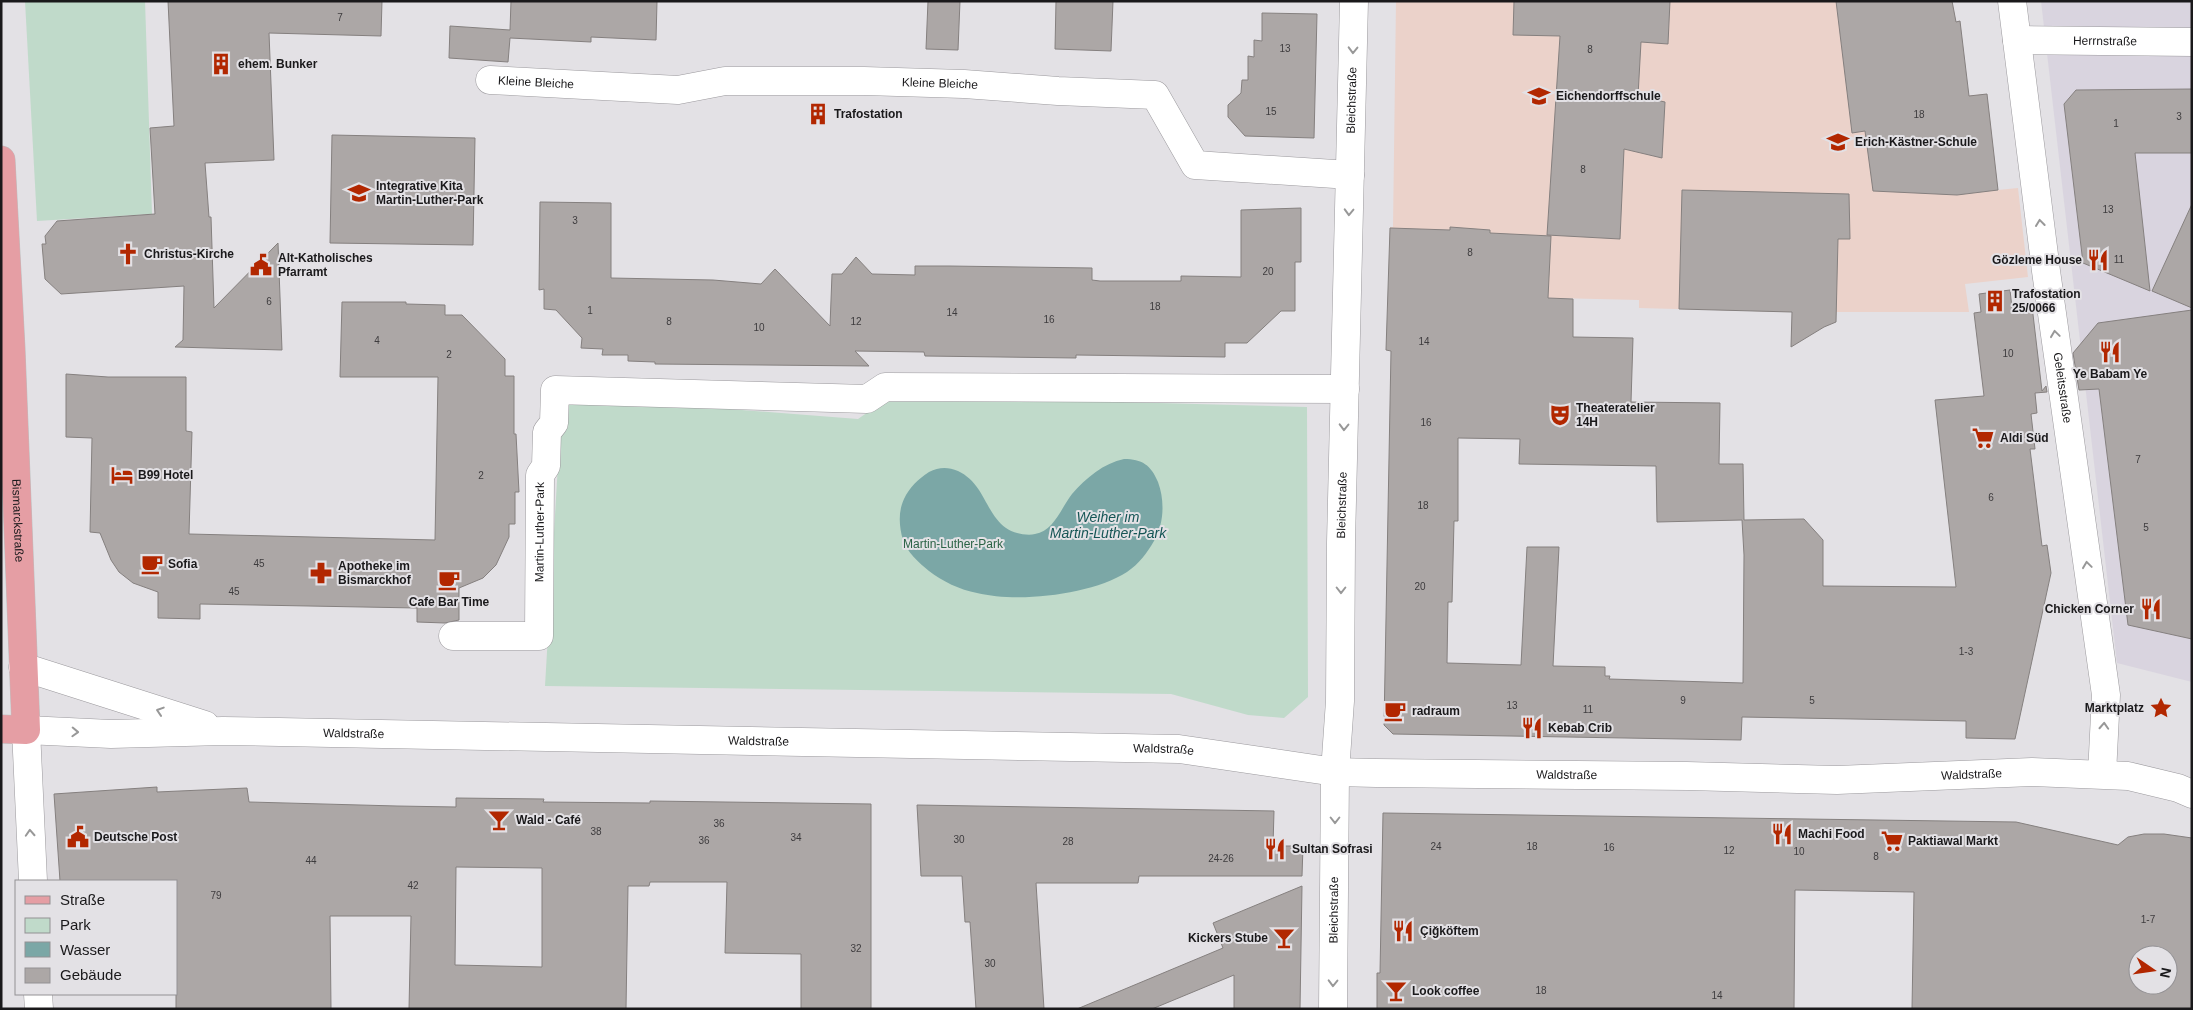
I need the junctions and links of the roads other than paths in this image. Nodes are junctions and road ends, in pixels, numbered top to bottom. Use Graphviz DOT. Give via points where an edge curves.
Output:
graph roads {
  1 [pos="1354,1"];
  2 [pos="2012,1"];
  3 [pos="2017,40"];
  4 [pos="2192,42"];
  5 [pos="490,80"];
  6 [pos="1,160"];
  7 [pos="1350,175"];
  8 [pos="1344,389"];
  9 [pos="453,636"];
  10 [pos="12,664"];
  11 [pos="14,730"];
  12 [pos="223,731"];
  13 [pos="1335,772"];
  14 [pos="2102,774"];
  15 [pos="2192,794"];
  16 [pos="33,880"];
  17 [pos="38,995"];
  18 [pos="39,1009"];
  19 [pos="1333,1009"];
  1 -- 7 [label="street, Bleichstraße, one-way"];
  2 -- 3 [label="street, Geleitsstraße"];
  3 -- 4 [label="street, Herrnstraße"];
  14 -- 3 [label="street, Geleitsstraße, one-way" via="2106,695 2046,272"];
  5 -- 7 [label="street, Kleine Bleiche" via="678,90 725,81 910,82 1155,95 1195,165"];
  6 -- 10 [label="main road, Bismarckstraße" via="11,349"];
  7 -- 8 [label="street, Bleichstraße, one-way"];
  8 -- 9 [label="street, Martin-Luther-Park" via="885,387 867,399 555,390 554,424 547,432 546,466 540,475 539,636"];
  8 -- 13 [label="street, Bleichstraße, one-way" via="1340,701"];
  10 -- 11 [label="main road, Bismarckstraße"];
  12 -- 10 [label="street, Waldstraße, one-way"];
  11 -- 12 [label="street, Waldstraße, one-way" via="111,734"];
  16 -- 11 [label="street, Bismarckstraße, one-way"];
  12 -- 13 [label="street, Waldstraße" via="1172,749"];
  13 -- 14 [label="street, Waldstraße" via="1837,780 2006,772"];
  13 -- 19 [label="street, Bleichstraße, one-way"];
  14 -- 15 [label="street" via="2134,777"];
  17 -- 18 [label="street"];
}
